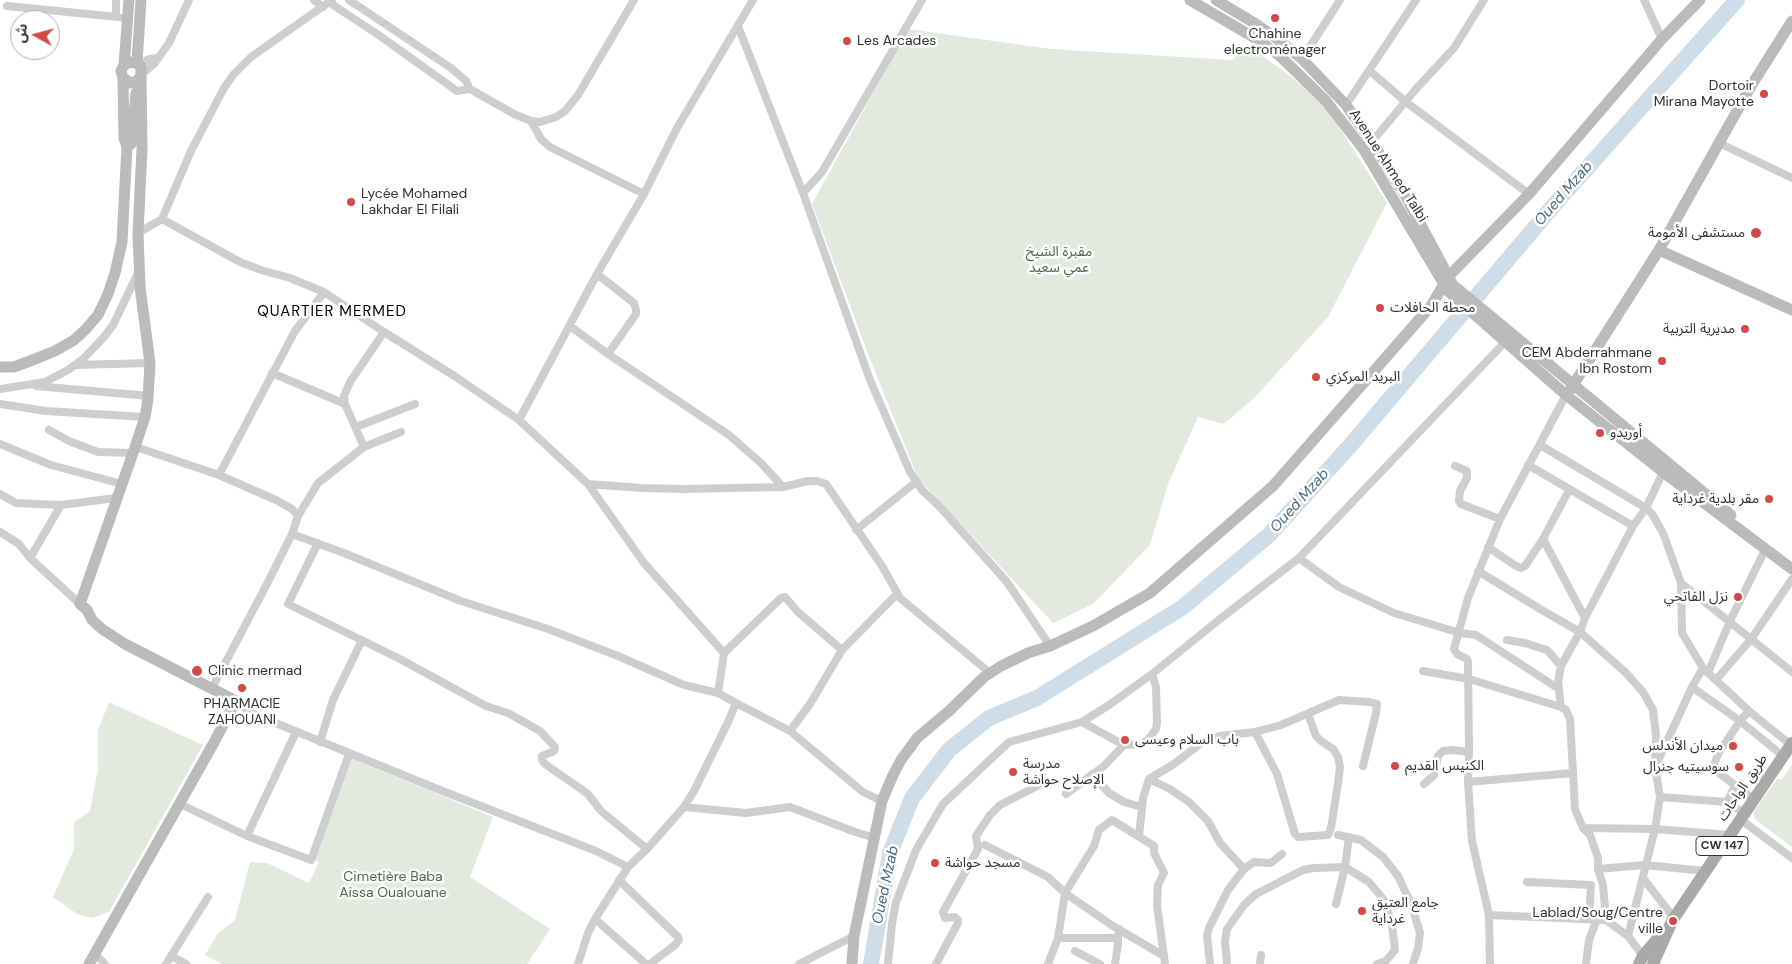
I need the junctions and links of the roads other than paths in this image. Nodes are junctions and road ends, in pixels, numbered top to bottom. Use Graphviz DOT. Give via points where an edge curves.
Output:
graph roads {
  1 [pos="116,0"];
  2 [pos="129,0"];
  3 [pos="141,0"];
  4 [pos="189,0"];
  5 [pos="314,0"];
  6 [pos="350,0"];
  7 [pos="634,0"];
  8 [pos="753,0"];
  9 [pos="922,0"];
  10 [pos="1190,0"];
  11 [pos="1216,0"];
  12 [pos="1340,0"];
  13 [pos="1416,0"];
  14 [pos="1484,0"];
  15 [pos="1644,0"];
  16 [pos="1700,0"];
  17 [pos="329,3"];
  18 [pos="1204,3"];
  19 [pos="7,6"];
  20 [pos="122,17"];
  21 [pos="1792,21"];
  22 [pos="738,26"];
  23 [pos="1662,39"];
  24 [pos="1302,59"];
  25 [pos="124,65"];
  26 [pos="1370,70"];
  27 [pos="139,72"];
  28 [pos="122,78"];
  29 [pos="470,89"];
  30 [pos="1406,102"];
  31 [pos="1346,105"];
  32 [pos="531,121"];
  33 [pos="1372,142"];
  34 [pos="1720,143"];
  35 [pos="127,147"];
  36 [pos="1364,150"];
  37 [pos="1792,178"];
  38 [pos="803,193"];
  39 [pos="644,194"];
  40 [pos="1528,194"];
  41 [pos="162,220"];
  42 [pos="138,233"];
  43 [pos="1659,250"];
  44 [pos="139,272"];
  45 [pos="597,274"];
  46 [pos="1448,285"];
  47 [pos="324,292"];
  48 [pos="1792,310"];
  49 [pos="570,326"];
  50 [pos="384,332"];
  51 [pos="1505,338"];
  52 [pos="608,354"];
  53 [pos="150,363"];
  54 [pos="74,365"];
  55 [pos="0,367"];
  56 [pos="272,373"];
  57 [pos="29,385"];
  58 [pos="1573,385"];
  59 [pos="0,389"];
  60 [pos="1566,395"];
  61 [pos="148,396"];
  62 [pos="0,404"];
  63 [pos="345,404"];
  64 [pos="415,404"];
  65 [pos="145,417"];
  66 [pos="519,420"];
  67 [pos="356,427"];
  68 [pos="49,430"];
  69 [pos="401,432"];
  70 [pos="0,444"];
  71 [pos="1540,445"];
  72 [pos="364,448"];
  73 [pos="134,450"];
  74 [pos="1528,465"];
  75 [pos="1455,466"];
  76 [pos="1663,472"];
  77 [pos="219,475"];
  78 [pos="916,482"];
  79 [pos="122,484"];
  80 [pos="588,484"];
  81 [pos="783,486"];
  82 [pos="1569,490"];
  83 [pos="0,494"];
  84 [pos="116,498"];
  85 [pos="61,505"];
  86 [pos="1646,508"];
  87 [pos="298,516"];
  88 [pos="1500,519"];
  89 [pos="1632,526"];
  90 [pos="856,530"];
  91 [pos="0,532"];
  92 [pos="292,534"];
  93 [pos="1543,539"];
  94 [pos="318,543"];
  95 [pos="1488,547"];
  96 [pos="1765,550"];
  97 [pos="30,558"];
  98 [pos="1298,558"];
  99 [pos="1792,562"];
  100 [pos="1792,569"];
  101 [pos="1478,571"];
  102 [pos="1792,579"];
  103 [pos="1681,583"];
  104 [pos="897,594"];
  105 [pos="80,604"];
  106 [pos="1585,618"];
  107 [pos="1730,621"];
  108 [pos="1580,632"];
  109 [pos="1460,633"];
  110 [pos="1752,638"];
  111 [pos="362,640"];
  112 [pos="1508,640"];
  113 [pos="1050,646"];
  114 [pos="842,650"];
  115 [pos="724,653"];
  116 [pos="1561,666"];
  117 [pos="1705,670"];
  118 [pos="1423,671"];
  119 [pos="1792,672"];
  120 [pos="990,673"];
  121 [pos="1152,674"];
  122 [pos="1469,679"];
  123 [pos="1716,680"];
  124 [pos="1692,687"];
  125 [pos="212,688"];
  126 [pos="1559,689"];
  127 [pos="718,693"];
  128 [pos="236,701"];
  129 [pos="736,703"];
  130 [pos="1561,707"];
  131 [pos="1749,711"];
  132 [pos="1308,714"];
  133 [pos="1740,721"];
  134 [pos="1082,722"];
  135 [pos="790,731"];
  136 [pos="296,732"];
  137 [pos="1255,732"];
  138 [pos="320,742"];
  139 [pos="1791,744"];
  140 [pos="1124,745"];
  141 [pos="1469,752"];
  142 [pos="349,754"];
  143 [pos="1782,756"];
  144 [pos="1363,766"];
  145 [pos="1655,767"];
  146 [pos="1573,773"];
  147 [pos="1092,774"];
  148 [pos="1149,779"];
  149 [pos="1468,782"];
  150 [pos="1043,783"];
  151 [pos="1424,784"];
  152 [pos="1736,786"];
  153 [pos="1066,794"];
  154 [pos="1660,797"];
  155 [pos="1754,799"];
  156 [pos="882,801"];
  157 [pos="1727,802"];
  158 [pos="180,804"];
  159 [pos="684,807"];
  160 [pos="1142,808"];
  161 [pos="1742,816"];
  162 [pos="1583,828"];
  163 [pos="1655,829"];
  164 [pos="1338,835"];
  165 [pos="1730,835"];
  166 [pos="248,836"];
  167 [pos="1139,836"];
  168 [pos="1349,837"];
  169 [pos="875,838"];
  170 [pos="985,844"];
  171 [pos="647,849"];
  172 [pos="1282,854"];
  173 [pos="1792,858"];
  174 [pos="1645,865"];
  175 [pos="628,867"];
  176 [pos="1345,867"];
  177 [pos="1244,869"];
  178 [pos="1598,869"];
  179 [pos="1705,871"];
  180 [pos="1643,878"];
  181 [pos="619,880"];
  182 [pos="1527,882"];
  183 [pos="1065,893"];
  184 [pos="208,898"];
  185 [pos="1336,904"];
  186 [pos="1489,915"];
  187 [pos="594,919"];
  188 [pos="1593,919"];
  189 [pos="1606,920"];
  190 [pos="1672,921"];
  191 [pos="1118,934"];
  192 [pos="854,936"];
  193 [pos="1628,936"];
  194 [pos="1058,938"];
  195 [pos="1075,951"];
  196 [pos="96,954"];
  197 [pos="1261,954"];
  198 [pos="171,956"];
  199 [pos="1164,960"];
  200 [pos="1642,960"];
  201 [pos="89,964"];
  202 [pos="105,964"];
  203 [pos="166,964"];
  204 [pos="186,964"];
  205 [pos="578,964"];
  206 [pos="648,964"];
  207 [pos="799,964"];
  208 [pos="852,964"];
  209 [pos="888,964"];
  210 [pos="936,964"];
  211 [pos="1048,964"];
  212 [pos="1100,964"];
  213 [pos="1114,964"];
  214 [pos="1210,964"];
  215 [pos="1226,964"];
  216 [pos="1260,964"];
  217 [pos="1377,964"];
  218 [pos="1413,964"];
  219 [pos="1490,964"];
  220 [pos="1586,964"];
  1 -- 20 [label="street"];
  2 -- 20 [label="main road"];
  3 -- 27 [label="main road"];
  4 -- 27 [label="street" via="169,43 154,64"];
  5 -- 17 [label="street"];
  6 -- 29 [label="street" via="451,68"];
  7 -- 32 [label="street" via="578,95 556,118"];
  8 -- 22 [label="street"];
  9 -- 38 [label="street" via="822,172"];
  10 -- 18 [label="main road, Avenue Ahmed Talbi"];
  11 -- 24 [label="main road" via="1256,24"];
  12 -- 24 [label="street"];
  13 -- 26 [label="street"];
  14 -- 30 [label="street" via="1454,48"];
  15 -- 23 [label="street"];
  16 -- 23 [label="main road"];
  17 -- 29 [label="street" via="457,91"];
  17 -- 41 [label="street" via="251,57 234,74 191,151"];
  18 -- 36 [label="main road, Avenue Ahmed Talbi" via="1281,57 1326,101"];
  19 -- 20 [label="street"];
  20 -- 25 [label="main road"];
  21 -- 34 [label="main road"];
  22 -- 38 [label="street"];
  22 -- 39 [label="street" via="677,128"];
  23 -- 40 [label="main road"];
  24 -- 31 [label="main road"];
  25 -- 27 [label="main road" via="130,62"];
  25 -- 28 [label="main road"];
  26 -- 30 [label="street"];
  26 -- 31 [label="street"];
  27 -- 28 [label="main road" via="131,83"];
  27 -- 35 [label="main road" via="131,144"];
  27 -- 42 [label="main road" via="142,149"];
  28 -- 35 [label="main road"];
  29 -- 32 [label="street"];
  30 -- 33 [label="street"];
  30 -- 40 [label="street"];
  31 -- 33 [label="main road"];
  32 -- 39 [label="street" via="541,139 550,147"];
  33 -- 36 [label="street"];
  33 -- 46 [label="main road" via="1413,210"];
  34 -- 37 [label="street"];
  34 -- 43 [label="main road"];
  35 -- 55 [label="main road" via="122,242 115,273 98,315 74,340 55,351 14,367"];
  36 -- 46 [label="main road, Avenue Ahmed Talbi"];
  38 -- 78 [label="street" via="870,380"];
  39 -- 45 [label="street"];
  40 -- 46 [label="main road"];
  41 -- 42 [label="street"];
  41 -- 47 [label="street" via="240,262"];
  42 -- 44 [label="main road"];
  43 -- 48 [label="main road"];
  43 -- 58 [label="main road"];
  44 -- 53 [label="main road"];
  44 -- 54 [label="street" via="113,325"];
  45 -- 49 [label="street"];
  45 -- 52 [label="street" via="636,308 636,314"];
  46 -- 51 [label="main road"];
  46 -- 113 [label="main road" via="1273,486 1150,593"];
  47 -- 50 [label="street"];
  47 -- 56 [label="street" via="300,322"];
  49 -- 52 [label="street"];
  49 -- 66 [label="street"];
  50 -- 63 [label="street" via="350,382 344,396"];
  50 -- 66 [label="street"];
  51 -- 58 [label="main road"];
  51 -- 60 [label="main road"];
  51 -- 98 [label="street"];
  52 -- 81 [label="street" via="729,435"];
  53 -- 54 [label="street"];
  53 -- 61 [label="main road"];
  54 -- 57 [label="street" via="45,382"];
  56 -- 63 [label="street"];
  56 -- 77 [label="street"];
  57 -- 59 [label="street"];
  57 -- 61 [label="street"];
  58 -- 60 [label="main road"];
  58 -- 99 [label="main road"];
  60 -- 71 [label="street"];
  60 -- 76 [label="main road"];
  61 -- 65 [label="main road"];
  62 -- 65 [label="street" via="46,411"];
  63 -- 67 [label="street"];
  64 -- 67 [label="street"];
  65 -- 73 [label="main road"];
  66 -- 80 [label="street"];
  67 -- 72 [label="street"];
  68 -- 73 [label="street" via="98,452"];
  69 -- 72 [label="street"];
  70 -- 79 [label="street" via="51,465"];
  71 -- 74 [label="street"];
  71 -- 86 [label="street"];
  72 -- 87 [label="street" via="318,483"];
  73 -- 77 [label="street"];
  73 -- 79 [label="main road"];
  74 -- 82 [label="street"];
  74 -- 88 [label="street"];
  75 -- 88 [label="street" via="1466,471 1467,478 1460,491 1461,504"];
  76 -- 86 [label="street"];
  76 -- 96 [label="main road"];
  77 -- 87 [label="street" via="276,500"];
  78 -- 90 [label="street"];
  78 -- 113 [label="street" via="1007,582"];
  79 -- 84 [label="main road"];
  80 -- 81 [label="street" via="650,488"];
  80 -- 115 [label="street" via="644,563"];
  81 -- 90 [label="street" via="808,481 826,484"];
  82 -- 89 [label="street"];
  82 -- 93 [label="street"];
  83 -- 85 [label="street" via="16,503"];
  84 -- 85 [label="street"];
  84 -- 105 [label="main road"];
  85 -- 97 [label="street"];
  86 -- 89 [label="street"];
  86 -- 103 [label="street" via="1663,533"];
  87 -- 92 [label="street"];
  88 -- 95 [label="street"];
  89 -- 106 [label="street"];
  90 -- 104 [label="street"];
  91 -- 97 [label="street" via="19,544"];
  92 -- 94 [label="street"];
  92 -- 125 [label="street"];
  93 -- 95 [label="street" via="1521,568"];
  93 -- 106 [label="street"];
  94 -- 111 [label="street" via="288,604"];
  94 -- 127 [label="street" via="461,601 557,632 684,685"];
  95 -- 101 [label="street"];
  96 -- 100 [label="main road"];
  96 -- 107 [label="street"];
  97 -- 105 [label="street"];
  98 -- 109 [label="street" via="1339,587 1394,613"];
  98 -- 121 [label="street"];
  101 -- 108 [label="street"];
  101 -- 109 [label="street"];
  102 -- 110 [label="street"];
  103 -- 107 [label="street"];
  103 -- 117 [label="street" via="1682,633"];
  104 -- 114 [label="street"];
  104 -- 120 [label="street"];
  105 -- 125 [label="main road" via="102,629 125,644"];
  106 -- 108 [label="street"];
  107 -- 110 [label="street"];
  107 -- 117 [label="street"];
  108 -- 116 [label="street"];
  108 -- 145 [label="street" via="1643,692 1652,710 1656,735"];
  109 -- 122 [label="street" via="1454,649 1467,658"];
  109 -- 126 [label="street" via="1476,636"];
  110 -- 119 [label="street"];
  110 -- 123 [label="street"];
  111 -- 138 [label="street" via="333,700"];
  111 -- 171 [label="street" via="540,732 555,747 554,752 542,756 545,764 588,794 601,811"];
  112 -- 116 [label="street" via="1547,650"];
  113 -- 120 [label="main road" via="1028,652"];
  114 -- 115 [label="street" via="785,597"];
  114 -- 135 [label="street"];
  115 -- 127 [label="street"];
  116 -- 126 [label="street"];
  117 -- 123 [label="street"];
  117 -- 124 [label="street"];
  118 -- 122 [label="street"];
  120 -- 156 [label="main road" via="917,738 901,760"];
  121 -- 134 [label="street"];
  121 -- 140 [label="street" via="1156,687 1157,727 1141,744"];
  122 -- 130 [label="street"];
  122 -- 141 [label="street"];
  123 -- 131 [label="street"];
  124 -- 133 [label="street"];
  124 -- 145 [label="street"];
  125 -- 128 [label="main road"];
  126 -- 130 [label="street"];
  127 -- 129 [label="street"];
  128 -- 136 [label="street" via="250,713"];
  128 -- 158 [label="main road"];
  129 -- 135 [label="street"];
  129 -- 159 [label="street"];
  130 -- 146 [label="street" via="1570,719"];
  131 -- 133 [label="street"];
  131 -- 139 [label="street"];
  132 -- 137 [label="street"];
  132 -- 137 [label="street" via="1316,736 1334,749 1340,767 1328,835 1298,837 1295,834 1277,774"];
  132 -- 144 [label="street" via="1339,700 1377,704"];
  133 -- 143 [label="street"];
  133 -- 152 [label="street" via="1714,765"];
  134 -- 140 [label="street"];
  134 -- 209 [label="street" via="1009,742 943,804 916,850 896,902"];
  135 -- 156 [label="street" via="863,792"];
  136 -- 138 [label="street"];
  136 -- 166 [label="street"];
  137 -- 148 [label="street" via="1220,736 1202,743"];
  138 -- 142 [label="street"];
  139 -- 143 [label="main road, طريق الواحات / CW 147"];
  140 -- 147 [label="street"];
  141 -- 149 [label="street"];
  141 -- 151 [label="street" via="1443,751 1438,756 1434,775"];
  142 -- 166 [label="street" via="312,859 307,860"];
  142 -- 175 [label="street" via="596,851"];
  143 -- 155 [label="main road, طريق الواحات / CW 147"];
  145 -- 154 [label="street"];
  146 -- 149 [label="street"];
  146 -- 162 [label="street" via="1576,809"];
  147 -- 153 [label="street"];
  147 -- 160 [label="street" via="1109,793"];
  148 -- 160 [label="street"];
  148 -- 177 [label="street" via="1189,802 1208,821 1220,843"];
  149 -- 186 [label="street" via="1472,841"];
  150 -- 210 [label="street" via="1000,805 976,836 978,849 943,912 945,918 955,918 958,924"];
  152 -- 155 [label="street"];
  152 -- 157 [label="street"];
  154 -- 157 [label="street"];
  154 -- 163 [label="street"];
  155 -- 161 [label="main road, طريق الواحات / CW 147"];
  156 -- 169 [label="main road"];
  157 -- 161 [label="street"];
  158 -- 166 [label="street"];
  158 -- 196 [label="main road"];
  159 -- 169 [label="street" via="746,813 790,807"];
  159 -- 171 [label="street"];
  160 -- 167 [label="street"];
  161 -- 165 [label="main road, طريق الواحات / CW 147"];
  161 -- 173 [label="street"];
  162 -- 163 [label="street"];
  162 -- 178 [label="street" via="1590,835 1598,858"];
  163 -- 165 [label="street"];
  163 -- 174 [label="street"];
  164 -- 168 [label="street"];
  165 -- 179 [label="main road, طريق الواحات / CW 147"];
  167 -- 183 [label="street" via="1110,820 1099,830 1094,846"];
  167 -- 199 [label="street" via="1154,846 1164,873 1158,885 1157,905"];
  168 -- 176 [label="street"];
  168 -- 218 [label="street" via="1374,849 1398,876 1420,933"];
  169 -- 192 [label="main road"];
  170 -- 183 [label="street" via="1048,877"];
  171 -- 175 [label="street"];
  172 -- 177 [label="street" via="1271,863 1254,862"];
  174 -- 178 [label="street"];
  174 -- 179 [label="street"];
  174 -- 180 [label="street"];
  175 -- 181 [label="street"];
  176 -- 185 [label="street"];
  176 -- 215 [label="street" via="1303,870 1256,894 1227,929"];
  176 -- 217 [label="street" via="1369,882 1384,900 1395,950 1386,961"];
  177 -- 214 [label="street" via="1228,890 1208,928"];
  178 -- 189 [label="street"];
  179 -- 190 [label="main road, طريق الواحات / CW 147"];
  180 -- 190 [label="street"];
  180 -- 193 [label="street"];
  181 -- 187 [label="street"];
  181 -- 206 [label="street" via="678,937 675,945"];
  182 -- 188 [label="street" via="1591,885"];
  183 -- 191 [label="street"];
  183 -- 194 [label="street"];
  184 -- 198 [label="street"];
  186 -- 188 [label="street"];
  186 -- 219 [label="street"];
  187 -- 205 [label="street"];
  187 -- 206 [label="street"];
  188 -- 189 [label="street"];
  188 -- 220 [label="street"];
  189 -- 193 [label="street"];
  190 -- 200 [label="main road, طريق الواحات"];
  191 -- 194 [label="street"];
  191 -- 199 [label="street"];
  191 -- 213 [label="street"];
  192 -- 207 [label="street"];
  192 -- 208 [label="main road"];
  193 -- 200 [label="street"];
  194 -- 211 [label="street"];
  195 -- 212 [label="street"];
  196 -- 201 [label="main road"];
  196 -- 202 [label="street"];
  197 -- 216 [label="street"];
  198 -- 203 [label="street"];
  198 -- 204 [label="street"];
}
